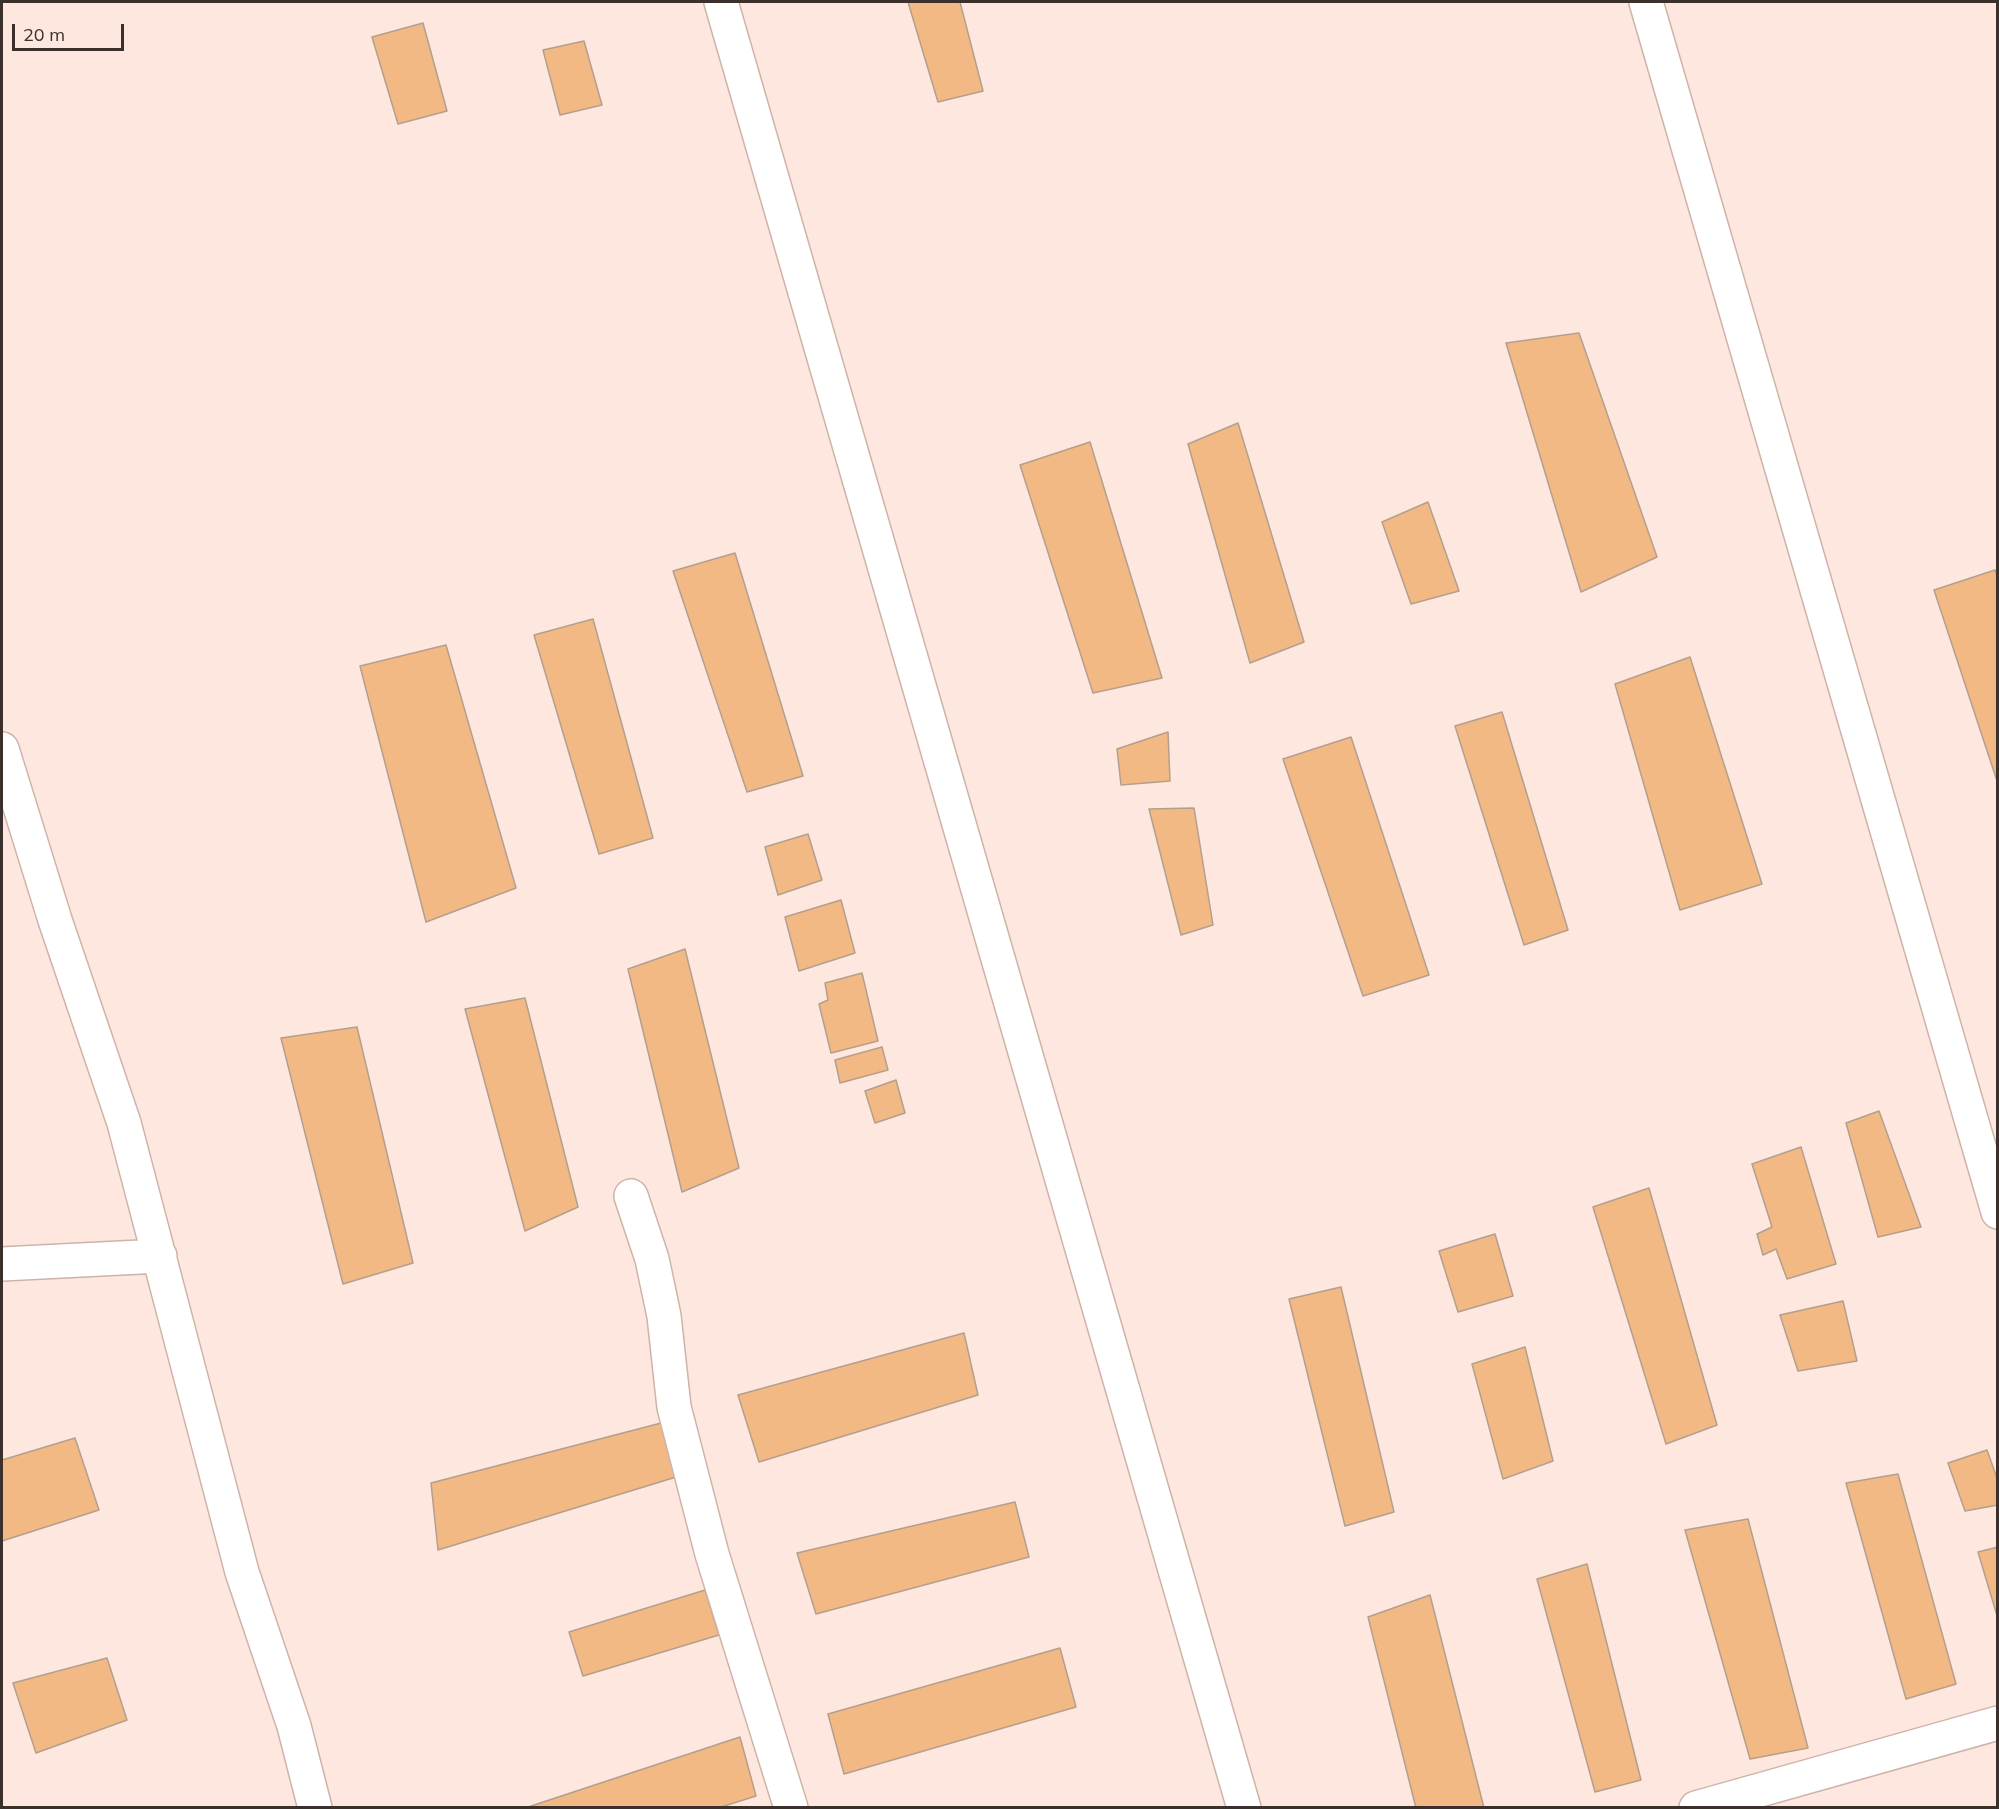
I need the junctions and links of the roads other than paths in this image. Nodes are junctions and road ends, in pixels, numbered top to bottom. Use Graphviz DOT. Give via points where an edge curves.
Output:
graph roads {
  1 [pos="721,2"];
  2 [pos="1646,2"];
  3 [pos="2,749"];
  4 [pos="631,1196"];
  5 [pos="1998,1212"];
  6 [pos="160,1256"];
  7 [pos="2,1264"];
  8 [pos="1998,1723"];
  9 [pos="315,1808"];
  10 [pos="791,1808"];
  11 [pos="1244,1808"];
  12 [pos="1696,1808"];
  1 -- 11 [label="street"];
  2 -- 5 [label="street"];
  3 -- 6 [label="street" via="124,1124"];
  4 -- 10 [label="street" via="652,1259 664,1316 674,1407 709,1542"];
  6 -- 7 [label="street"];
  6 -- 9 [label="street" via="242,1572 294,1726"];
  8 -- 12 [label="street"];
}
